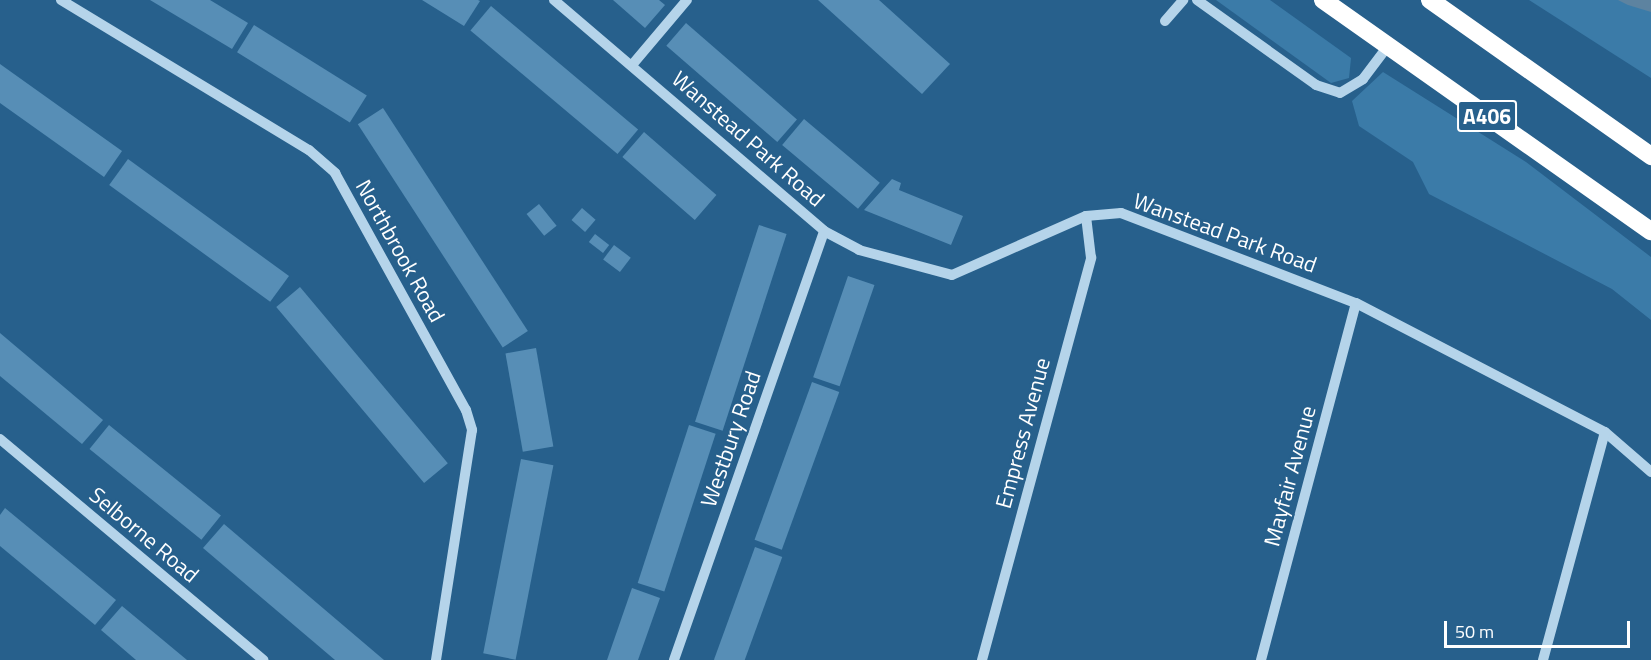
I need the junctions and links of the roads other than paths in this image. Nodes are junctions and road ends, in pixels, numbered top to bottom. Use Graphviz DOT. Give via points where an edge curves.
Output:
graph roads {
  1 [pos="61,0"];
  2 [pos="554,0"];
  3 [pos="687,0"];
  4 [pos="1183,0"];
  5 [pos="1197,0"];
  6 [pos="1323,0"];
  7 [pos="1430,0"];
  8 [pos="1165,21"];
  9 [pos="1389,46"];
  10 [pos="633,65"];
  11 [pos="1651,156"];
  12 [pos="1086,216"];
  13 [pos="824,231"];
  14 [pos="1651,231"];
  15 [pos="1356,303"];
  16 [pos="1605,432"];
  17 [pos="0,439"];
  18 [pos="1651,472"];
  19 [pos="263,660"];
  20 [pos="436,660"];
  21 [pos="674,660"];
  22 [pos="982,660"];
  23 [pos="1261,660"];
  24 [pos="1543,660"];
  1 -- 20 [label="street, Northbrook Road" via="309,150 334,173 466,410 472,430"];
  2 -- 10 [label="street, Wanstead Park Road"];
  3 -- 10 [label="street"];
  4 -- 8 [label="street"];
  5 -- 9 [label="street" via="1316,86 1340,93 1363,79"];
  6 -- 9 [label="highway, A406"];
  7 -- 11 [label="highway, A406"];
  9 -- 14 [label="highway, A406"];
  10 -- 13 [label="street, Wanstead Park Road"];
  12 -- 13 [label="street, Wanstead Park Road" via="952,275 859,250"];
  12 -- 15 [label="street, Wanstead Park Road" via="1121,213"];
  12 -- 22 [label="street, Empress Avenue" via="1091,258"];
  13 -- 21 [label="street, Westbury Road"];
  15 -- 16 [label="street, Wanstead Park Road"];
  15 -- 23 [label="street, Mayfair Avenue"];
  16 -- 18 [label="street, Wanstead Park Road"];
  16 -- 24 [label="street"];
  17 -- 19 [label="street, Selborne Road"];
}
